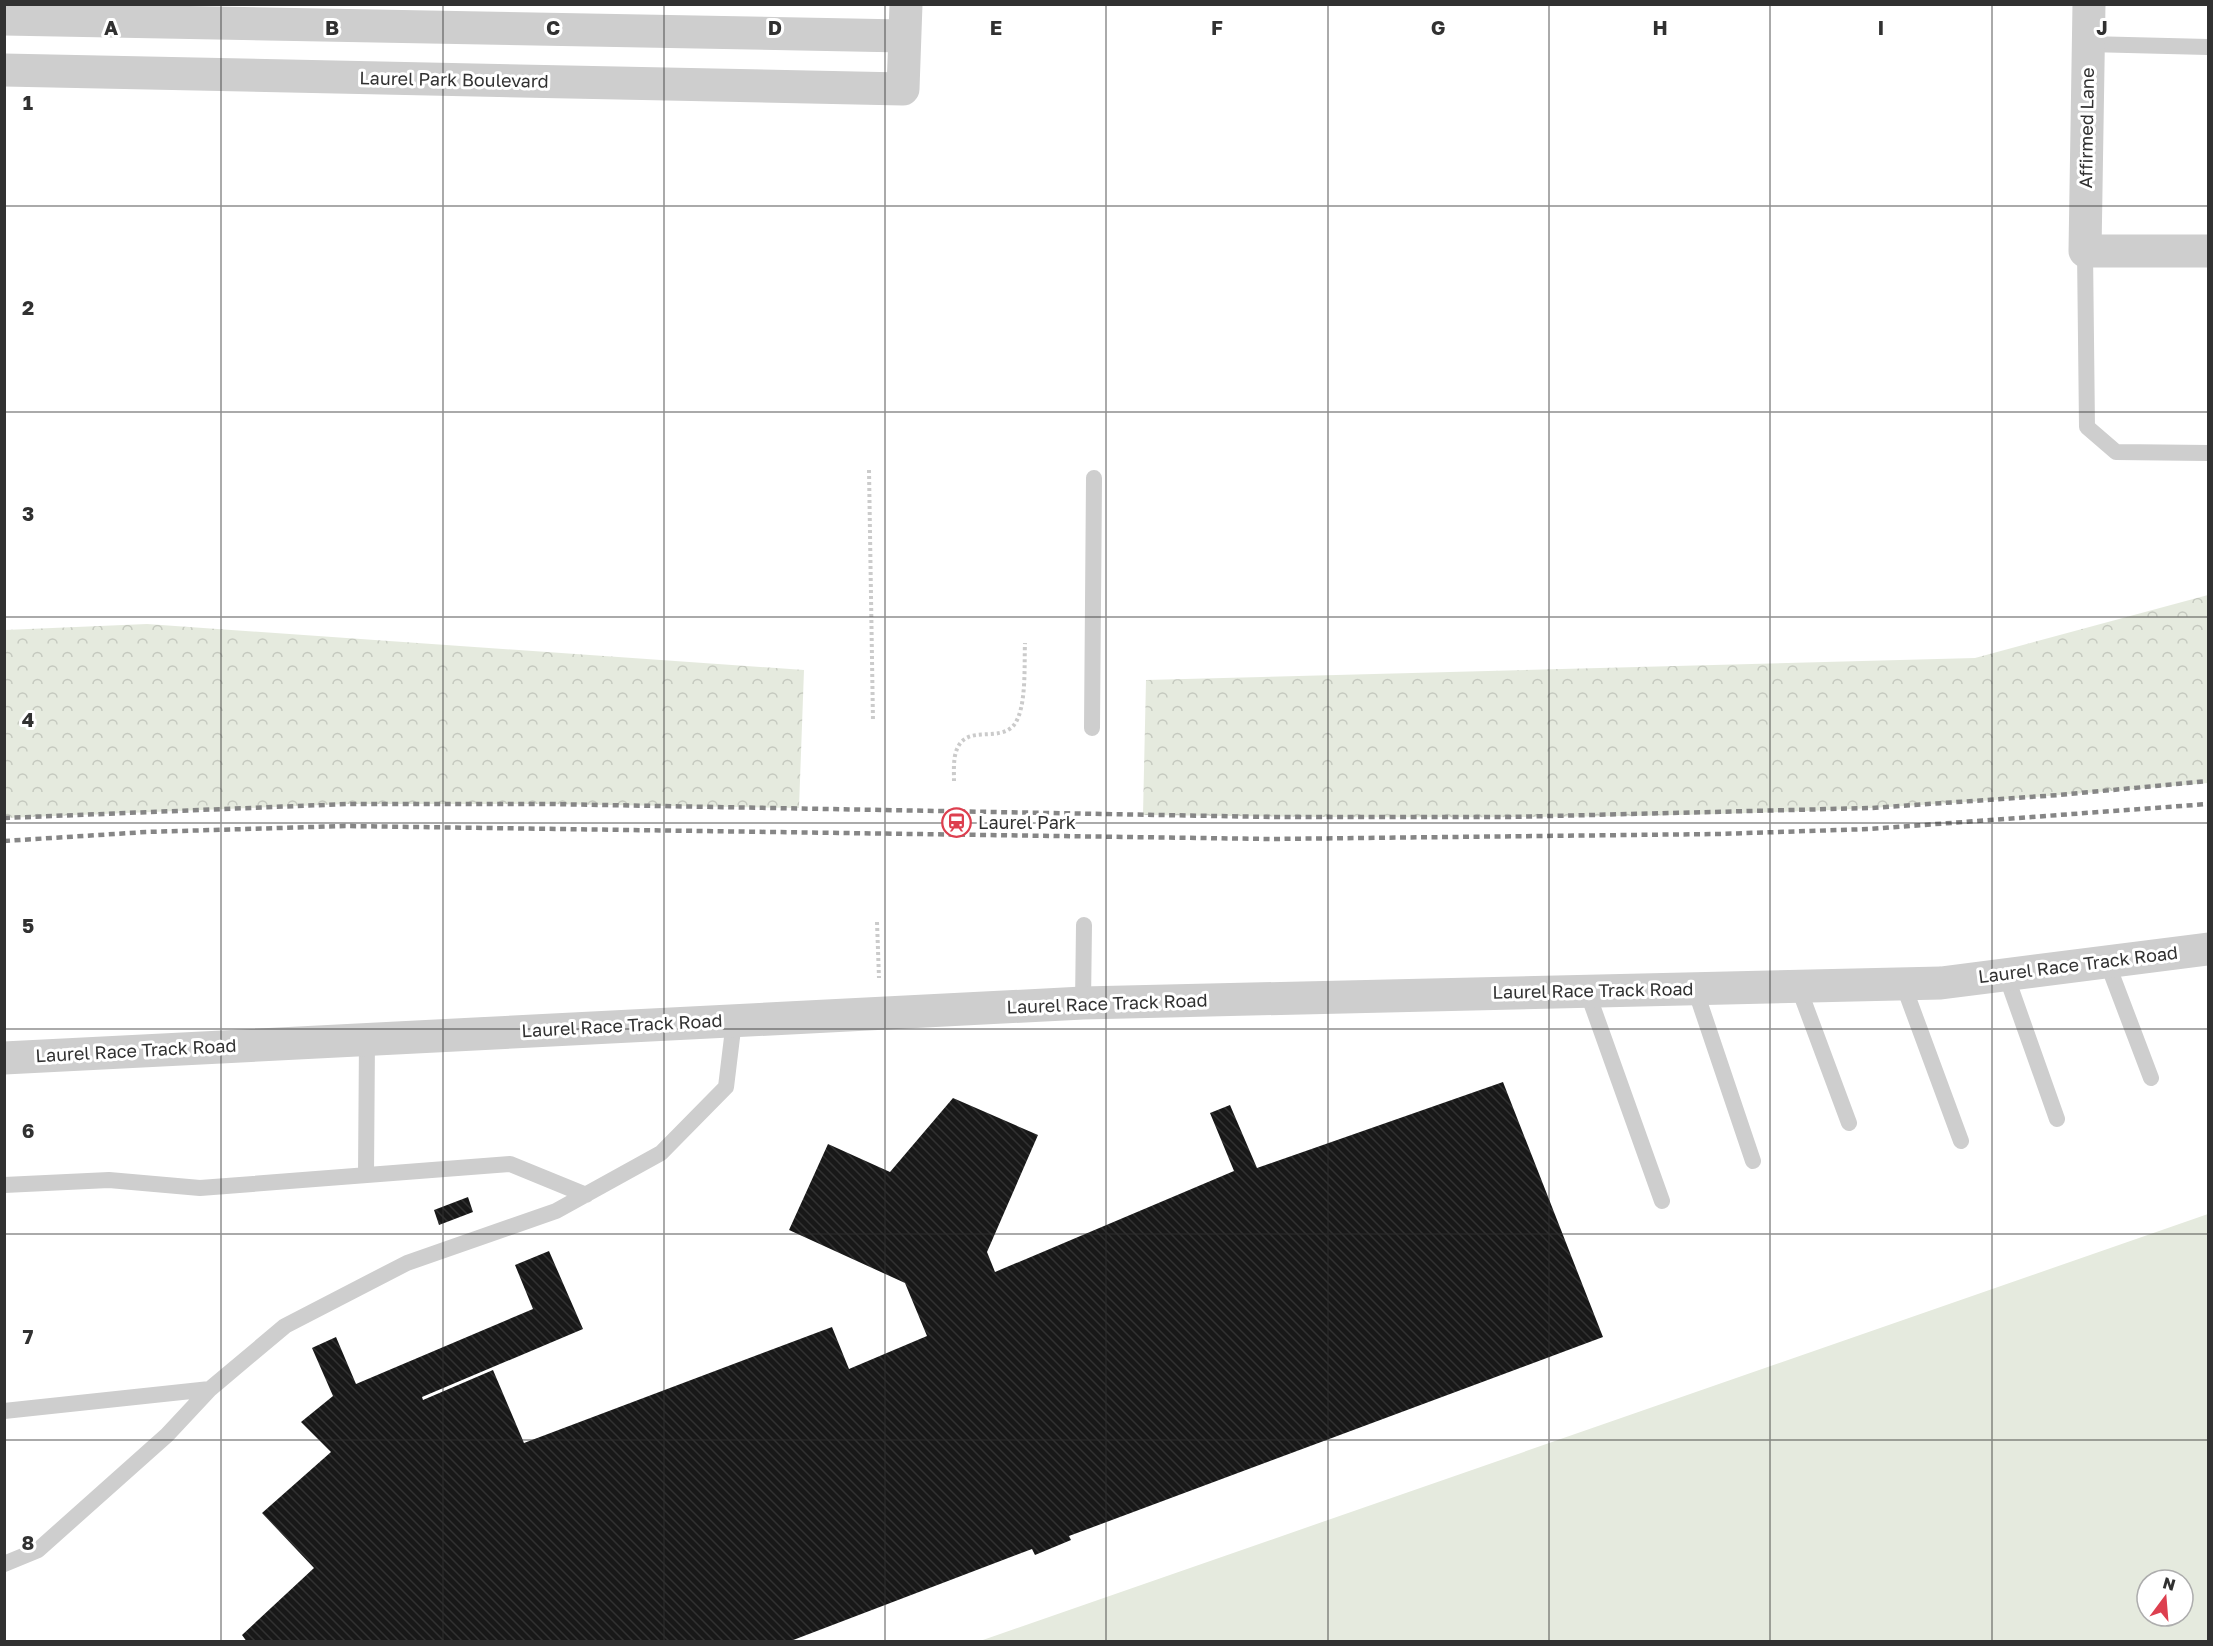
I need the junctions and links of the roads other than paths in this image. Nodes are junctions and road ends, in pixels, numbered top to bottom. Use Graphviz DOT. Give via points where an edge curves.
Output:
graph roads {
  1 [pos="2089,4"];
  2 [pos="15,14"];
  3 [pos="905,20"];
  4 [pos="2088,44"];
  5 [pos="2208,47"];
  6 [pos="12,70"];
  7 [pos="2085,251"];
  8 [pos="2208,251"];
  9 [pos="2208,453"];
  10 [pos="1094,478"];
  11 [pos="1092,728"];
  12 [pos="1083,925"];
  13 [pos="2208,949"];
  14 [pos="2107,962"];
  15 [pos="2006,975"];
  16 [pos="1903,984"];
  17 [pos="1798,986"];
  18 [pos="1695,989"];
  19 [pos="1587,991"];
  20 [pos="1083,1003"];
  21 [pos="734,1021"];
  22 [pos="367,1039"];
  23 [pos="4,1058"];
  24 [pos="2151,1078"];
  25 [pos="2057,1119"];
  26 [pos="1849,1123"];
  27 [pos="1961,1141"];
  28 [pos="1753,1161"];
  29 [pos="366,1174"];
  30 [pos="4,1185"];
  31 [pos="586,1195"];
  32 [pos="1662,1201"];
  33 [pos="210,1389"];
  34 [pos="4,1411"];
  35 [pos="4,1564"];
  1 -- 4 [label="street, Affirmed Lane"];
  2 -- 3 [label="street"];
  2 -- 6 [label="street"];
  3 -- 6 [label="street, Laurel Park Boulevard" via="903,89"];
  4 -- 5 [label="lane"];
  4 -- 7 [label="street, Affirmed Lane"];
  7 -- 8 [label="street"];
  7 -- 9 [label="lane" via="2087,427 2116,452"];
  10 -- 11 [label="lane"];
  12 -- 20 [label="lane"];
  13 -- 14 [label="street, Laurel Race Track Road"];
  14 -- 15 [label="street, Laurel Race Track Road"];
  14 -- 24 [label="lane"];
  15 -- 16 [label="street, Laurel Race Track Road"];
  15 -- 25 [label="lane"];
  16 -- 17 [label="street, Laurel Race Track Road"];
  16 -- 27 [label="lane"];
  17 -- 18 [label="street, Laurel Race Track Road"];
  17 -- 26 [label="lane"];
  18 -- 19 [label="street, Laurel Race Track Road"];
  18 -- 28 [label="lane"];
  19 -- 20 [label="street, Laurel Race Track Road"];
  19 -- 32 [label="lane"];
  20 -- 21 [label="street, Laurel Race Track Road"];
  21 -- 22 [label="street, Laurel Race Track Road"];
  21 -- 31 [label="lane" via="726,1087 661,1153"];
  22 -- 23 [label="street, Laurel Race Track Road"];
  22 -- 29 [label="lane"];
  29 -- 30 [label="lane" via="200,1188 109,1180"];
  29 -- 31 [label="lane" via="510,1164"];
  31 -- 33 [label="lane" via="556,1211 407,1263 285,1326"];
  33 -- 34 [label="lane"];
  33 -- 35 [label="lane" via="167,1435 38,1550"];
}
